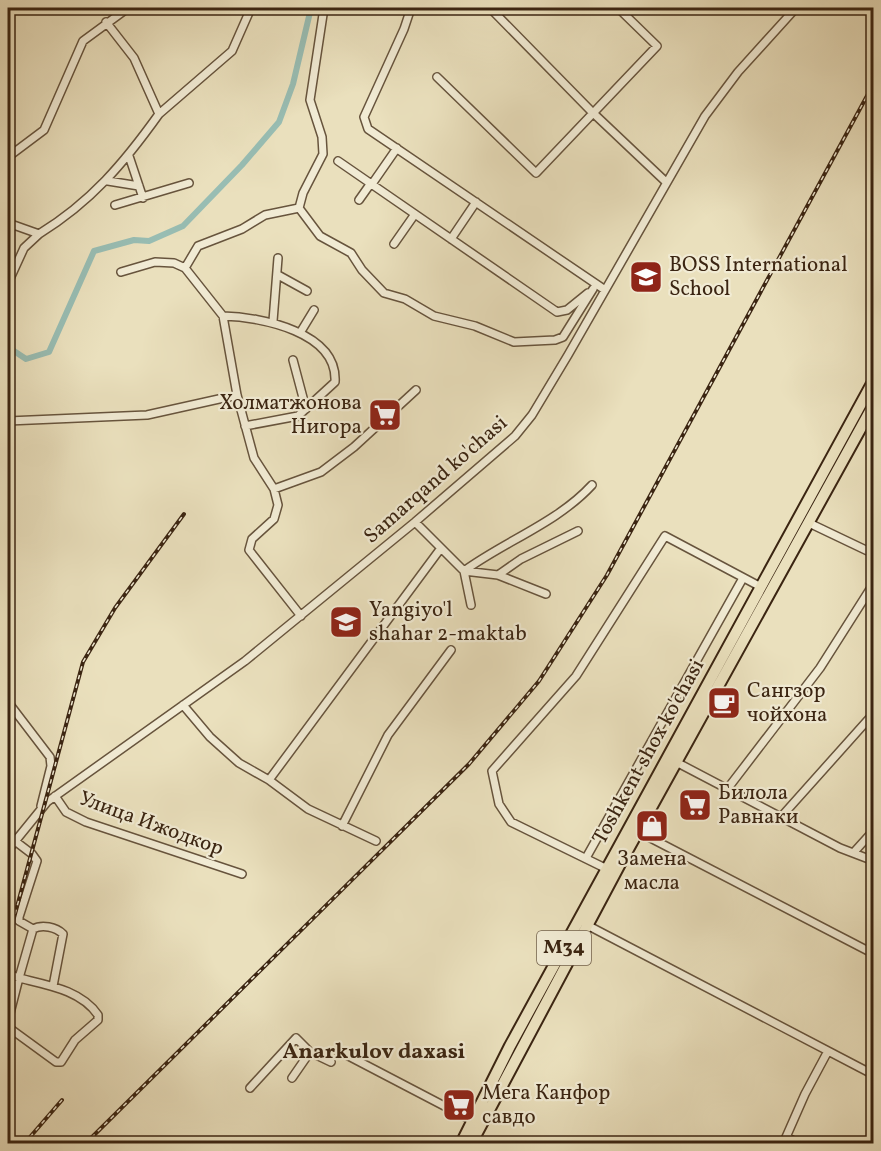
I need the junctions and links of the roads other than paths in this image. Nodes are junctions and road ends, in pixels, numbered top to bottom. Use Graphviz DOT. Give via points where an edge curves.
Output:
graph roads {
  1 [pos="128,8"];
  2 [pos="251,8"];
  3 [pos="324,8"];
  4 [pos="411,8"];
  5 [pos="490,8"];
  6 [pos="618,8"];
  7 [pos="796,8"];
  8 [pos="106,22"];
  9 [pos="437,76"];
  10 [pos="591,111"];
  11 [pos="159,114"];
  12 [pos="397,148"];
  13 [pos="129,156"];
  14 [pos="8,157"];
  15 [pos="338,161"];
  16 [pos="108,181"];
  17 [pos="666,182"];
  18 [pos="189,183"];
  19 [pos="371,184"];
  20 [pos="139,186"];
  21 [pos="143,198"];
  22 [pos="359,200"];
  23 [pos="477,202"];
  24 [pos="115,205"];
  25 [pos="299,208"];
  26 [pos="415,214"];
  27 [pos="8,223"];
  28 [pos="39,234"];
  29 [pos="451,239"];
  30 [pos="394,244"];
  31 [pos="278,258"];
  32 [pos="185,268"];
  33 [pos="121,272"];
  34 [pos="278,275"];
  35 [pos="8,283"];
  36 [pos="594,287"];
  37 [pos="605,290"];
  38 [pos="308,291"];
  39 [pos="314,310"];
  40 [pos="223,316"];
  41 [pos="273,321"];
  42 [pos="300,333"];
  43 [pos="293,360"];
  44 [pos="873,380"];
  45 [pos="416,390"];
  46 [pos="237,395"];
  47 [pos="873,404"];
  48 [pos="306,409"];
  49 [pos="8,421"];
  50 [pos="245,426"];
  51 [pos="592,485"];
  52 [pos="274,489"];
  53 [pos="415,522"];
  54 [pos="809,523"];
  55 [pos="578,531"];
  56 [pos="441,548"];
  57 [pos="873,554"];
  58 [pos="464,571"];
  59 [pos="498,575"];
  60 [pos="743,578"];
  61 [pos="873,583"];
  62 [pos="761,587"];
  63 [pos="546,594"];
  64 [pos="471,605"];
  65 [pos="301,616"];
  66 [pos="451,650"];
  67 [pos="8,702"];
  68 [pos="183,705"];
  69 [pos="873,713"];
  70 [pos="676,762"];
  71 [pos="270,780"];
  72 [pos="728,788"];
  73 [pos="656,789"];
  74 [pos="55,796"];
  75 [pos="40,810"];
  76 [pos="781,817"];
  77 [pos="342,826"];
  78 [pos="873,830"];
  79 [pos="637,831"];
  80 [pos="15,841"];
  81 [pos="376,841"];
  82 [pos="8,850"];
  83 [pos="855,851"];
  84 [pos="586,858"];
  85 [pos="873,861"];
  86 [pos="607,869"];
  87 [pos="242,874"];
  88 [pos="587,925"];
  89 [pos="33,928"];
  90 [pos="873,954"];
  91 [pos="8,974"];
  92 [pos="19,978"];
  93 [pos="53,986"];
  94 [pos="8,1021"];
  95 [pos="8,1027"];
  96 [pos="337,1050"];
  97 [pos="310,1052"];
  98 [pos="828,1052"];
  99 [pos="331,1062"];
  100 [pos="873,1075"];
  101 [pos="292,1078"];
  102 [pos="250,1088"];
  103 [pos="473,1121"];
  104 [pos="785,1140"];
  105 [pos="462,1143"];
  106 [pos="471,1143"];
  107 [pos="799,1143"];
  1 -- 8 [label="street"];
  2 -- 11 [label="street" via="232,51"];
  3 -- 25 [label="street" via="310,100 324,154"];
  4 -- 12 [label="street" via="364,117 368,129"];
  5 -- 10 [label="street"];
  6 -- 10 [label="street" via="657,45"];
  7 -- 17 [label="street, Samarqand ko'chasi" via="724,89"];
  8 -- 11 [label="street" via="134,58"];
  8 -- 14 [label="street" via="83,41 44,130"];
  9 -- 10 [label="street" via="536,173"];
  10 -- 17 [label="street"];
  11 -- 13 [label="street"];
  12 -- 19 [label="street"];
  12 -- 23 [label="street"];
  13 -- 16 [label="street"];
  13 -- 20 [label="street"];
  15 -- 19 [label="street"];
  16 -- 20 [label="street"];
  16 -- 28 [label="street"];
  17 -- 37 [label="street, Samarqand ko'chasi"];
  18 -- 21 [label="street"];
  19 -- 22 [label="street"];
  19 -- 26 [label="street"];
  20 -- 21 [label="street"];
  21 -- 24 [label="street"];
  23 -- 29 [label="street"];
  23 -- 36 [label="street"];
  25 -- 32 [label="street" via="265,215 242,229 198,246"];
  25 -- 36 [label="street" via="320,236 351,254 384,293 405,299 434,316 475,326 514,342 563,337"];
  26 -- 29 [label="street"];
  26 -- 30 [label="street"];
  27 -- 28 [label="street"];
  28 -- 35 [label="street" via="24,248"];
  29 -- 36 [label="street" via="557,312 567,310"];
  31 -- 34 [label="street"];
  32 -- 33 [label="street" via="155,262"];
  32 -- 40 [label="street"];
  34 -- 38 [label="street"];
  34 -- 41 [label="street"];
  36 -- 37 [label="street"];
  37 -- 53 [label="street, Samarqand ko'chasi" via="523,426"];
  39 -- 42 [label="street"];
  40 -- 41 [label="street"];
  40 -- 46 [label="street"];
  41 -- 42 [label="street"];
  42 -- 48 [label="street" via="328,355 336,370 335,382"];
  43 -- 48 [label="street"];
  44 -- 62 [label="main road, Toshkent shox ko'chasi / M34"];
  45 -- 52 [label="street" via="321,472"];
  46 -- 49 [label="street" via="147,415"];
  46 -- 50 [label="street"];
  47 -- 54 [label="main road, Toshkent shox ko'chasi / M34"];
  48 -- 50 [label="street" via="298,416"];
  50 -- 52 [label="street" via="254,458"];
  51 -- 58 [label="street" via="576,502"];
  52 -- 65 [label="street" via="277,514 252,539 249,550"];
  53 -- 56 [label="street"];
  53 -- 65 [label="street, Samarqand ko'chasi"];
  54 -- 57 [label="street"];
  54 -- 70 [label="main road, Toshkent shox ko'chasi / M34"];
  55 -- 59 [label="street"];
  56 -- 58 [label="street"];
  56 -- 71 [label="street"];
  58 -- 59 [label="street"];
  58 -- 64 [label="street"];
  59 -- 63 [label="street"];
  60 -- 62 [label="street"];
  60 -- 84 [label="street"];
  60 -- 84 [label="street" via="665,536 576,676 492,771 499,804 511,822"];
  61 -- 72 [label="street" via="820,668"];
  62 -- 73 [label="main road, Toshkent shox ko'chasi / M34"];
  65 -- 68 [label="street, Samarqand ko'chasi"];
  66 -- 77 [label="street" via="388,735"];
  67 -- 75 [label="street" via="50,757"];
  68 -- 71 [label="street" via="239,763"];
  68 -- 74 [label="street, Samarqand ko'chasi"];
  69 -- 76 [label="street"];
  70 -- 72 [label="street"];
  70 -- 73 [label="main road, Toshkent shox ko'chasi / M34"];
  71 -- 77 [label="street" via="308,809"];
  72 -- 76 [label="street"];
  73 -- 79 [label="main road, Toshkent shox ko'chasi / M34"];
  73 -- 86 [label="main road, Toshkent shox ko'chasi / M34"];
  74 -- 75 [label="street, Samarqand ko'chasi"];
  74 -- 87 [label="street, Улица Ижодкор" via="66,812 86,822"];
  75 -- 80 [label="street, Samarqand ko'chasi"];
  76 -- 83 [label="street" via="840,848"];
  77 -- 81 [label="street"];
  78 -- 83 [label="street"];
  79 -- 88 [label="main road, Toshkent shox ko'chasi / M34"];
  79 -- 90 [label="street"];
  80 -- 82 [label="street, Samarqand ko'chasi"];
  80 -- 89 [label="street" via="37,861 19,917 19,921"];
  83 -- 85 [label="street"];
  84 -- 86 [label="street"];
  86 -- 103 [label="main road, Toshkent shox ko'chasi / M34"];
  88 -- 98 [label="street"];
  88 -- 106 [label="main road, Toshkent shox ko'chasi / M34"];
  89 -- 92 [label="street"];
  89 -- 93 [label="street" via="58,929 63,934"];
  91 -- 92 [label="street"];
  92 -- 93 [label="street"];
  92 -- 94 [label="street"];
  93 -- 95 [label="street" via="90,1003 99,1015 61,1062 52,1061"];
  96 -- 103 [label="street"];
  97 -- 99 [label="street"];
  97 -- 101 [label="street"];
  97 -- 102 [label="street" via="296,1038"];
  98 -- 100 [label="street"];
  98 -- 104 [label="street"];
  103 -- 105 [label="main road, Toshkent shox ko'chasi / M34"];
  104 -- 107 [label="street"];
}
